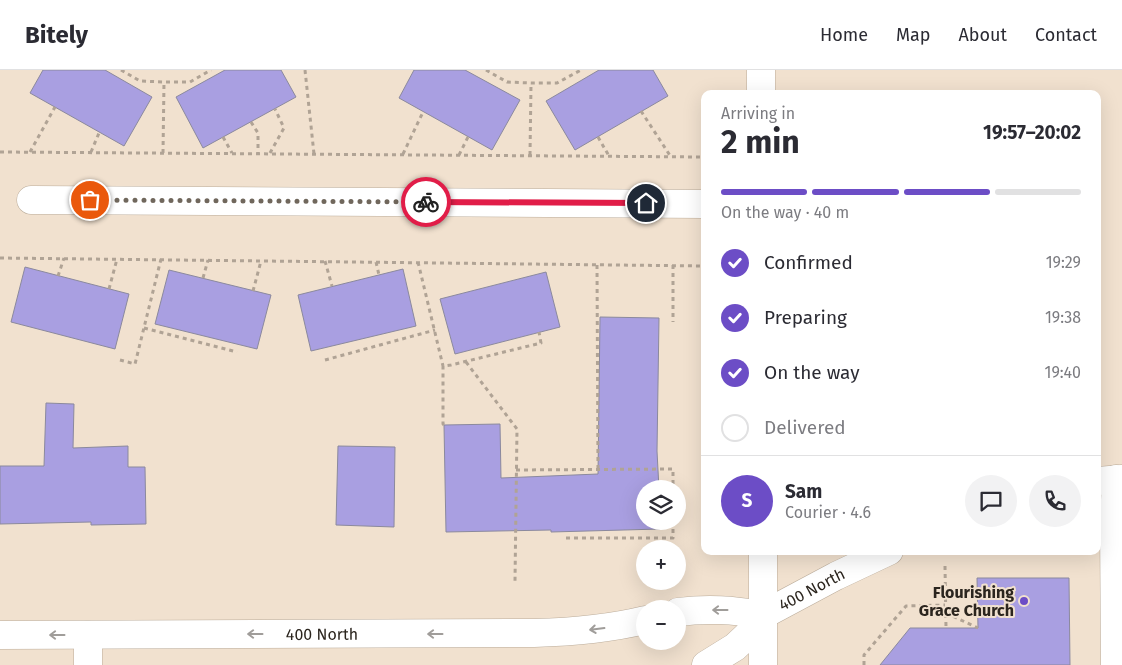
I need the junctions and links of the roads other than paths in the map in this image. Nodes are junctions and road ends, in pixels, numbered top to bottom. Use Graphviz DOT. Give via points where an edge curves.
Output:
graph roads {
  1 [pos="761,70"];
  2 [pos="761,90"];
  3 [pos="30,200"];
  4 [pos="701,204"];
  5 [pos="1108,479"];
  6 [pos="763,555"];
  7 [pos="881,555"];
  8 [pos="686,611"];
  9 [pos="763,615"];
  10 [pos="636,622"];
  11 [pos="88,635"];
  12 [pos="0,636"];
  13 [pos="88,665"];
  14 [pos="706,665"];
  15 [pos="763,665"];
  16 [pos="1115,665"];
  1 -- 2 [label="main road"];
  3 -- 4 [label="main road"];
  5 -- 16 [label="main road" via="1114,521"];
  6 -- 9 [label="main road"];
  7 -- 9 [label="main road, 400 North"];
  9 -- 8 [label="main road, 400 North, one-way" via="730,610"];
  9 -- 14 [label="main road, 400 North" via="735,647"];
  9 -- 15 [label="main road"];
  10 -- 11 [label="main road, 400 North, one-way" via="588,630 534,633"];
  11 -- 12 [label="main road, 400 North, one-way"];
  11 -- 13 [label="main road"];
}
